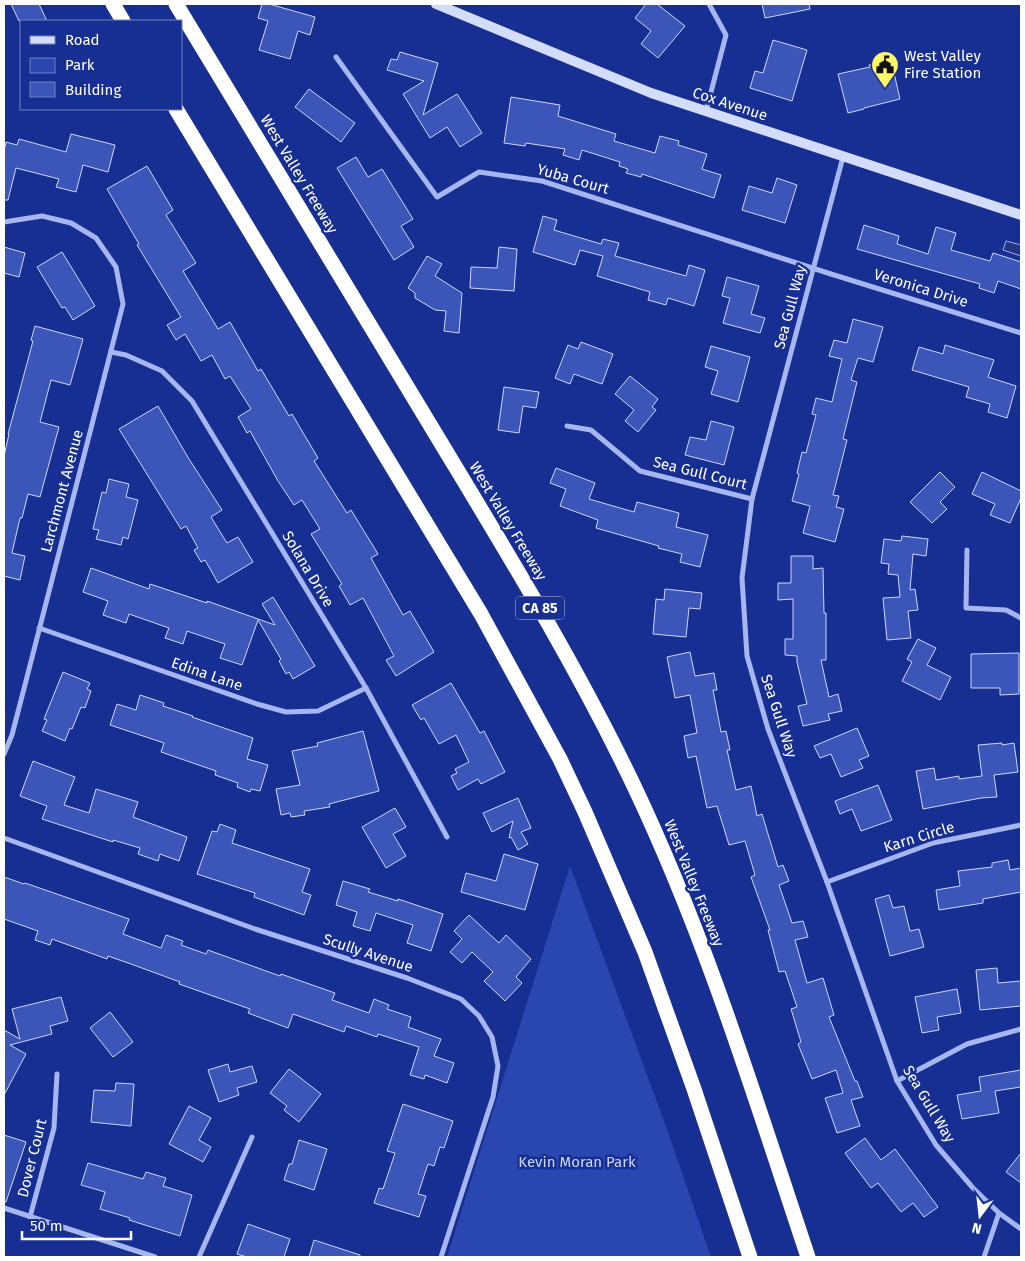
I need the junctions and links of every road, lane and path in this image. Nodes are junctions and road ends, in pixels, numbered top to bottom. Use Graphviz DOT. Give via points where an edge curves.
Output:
graph roads {
  1 [pos="113,4"];
  2 [pos="176,4"];
  3 [pos="436,4"];
  4 [pos="709,4"];
  5 [pos="122,20"];
  6 [pos="336,57"];
  7 [pos="177,110"];
  8 [pos="706,112"];
  9 [pos="843,157"];
  10 [pos="1021,215"];
  11 [pos="4,222"];
  12 [pos="813,268"];
  13 [pos="1021,333"];
  14 [pos="111,352"];
  15 [pos="567,426"];
  16 [pos="752,499"];
  17 [pos="967,550"];
  18 [pos="1021,618"];
  19 [pos="39,628"];
  20 [pos="366,688"];
  21 [pos="4,754"];
  22 [pos="1021,825"];
  23 [pos="447,837"];
  24 [pos="4,838"];
  25 [pos="827,882"];
  26 [pos="1021,1029"];
  27 [pos="57,1074"];
  28 [pos="897,1081"];
  29 [pos="252,1137"];
  30 [pos="4,1208"];
  31 [pos="999,1213"];
  32 [pos="30,1217"];
  33 [pos="1021,1230"];
  34 [pos="155,1257"];
  35 [pos="199,1257"];
  36 [pos="441,1257"];
  37 [pos="750,1257"];
  38 [pos="808,1257"];
  39 [pos="984,1257"];
  1 -- 5 [label="highway"];
  2 -- 38 [label="highway, West Valley Freeway / CA 85" via="530,590 611,739 689,912 739,1048"];
  3 -- 8 [label="main road, Cox Avenue" via="651,93"];
  4 -- 8 [label="street" via="726,35"];
  6 -- 12 [label="street, Yuba Court" via="437,197 479,172 542,180"];
  7 -- 37 [label="highway" via="481,614 560,759 646,952"];
  8 -- 9 [label="main road, Cox Avenue"];
  9 -- 10 [label="main road, Cox Avenue"];
  9 -- 12 [label="street, Sea Gull Way"];
  11 -- 14 [label="street, Larchmont Avenue" via="42,216 71,223 96,238 116,267 123,304"];
  12 -- 13 [label="street, Veronica Drive"];
  12 -- 16 [label="street, Sea Gull Way"];
  14 -- 19 [label="street, Larchmont Avenue"];
  14 -- 20 [label="street, Solana Drive" via="162,371 192,401"];
  15 -- 16 [label="street, Sea Gull Court" via="591,430 640,471"];
  16 -- 25 [label="street, Sea Gull Way" via="742,578 746,656 768,730"];
  17 -- 18 [label="street" via="966,608 1006,610"];
  19 -- 20 [label="street, Edina Lane" via="286,712 318,711"];
  19 -- 21 [label="street, Larchmont Avenue" via="12,735"];
  20 -- 23 [label="street, Solana Drive"];
  22 -- 25 [label="street, Karn Circle" via="933,843"];
  24 -- 36 [label="street, Scully Avenue" via="255,929 407,978 461,999 479,1016 492,1037 498,1066 493,1096"];
  25 -- 28 [label="street, Sea Gull Way"];
  26 -- 28 [label="street" via="967,1044"];
  27 -- 32 [label="street, Dover Court" via="54,1128"];
  28 -- 31 [label="street, Sea Gull Way" via="936,1145"];
  29 -- 35 [label="street"];
  30 -- 32 [label="street"];
  31 -- 33 [label="street, Sea Gull Way"];
  31 -- 39 [label="street"];
  32 -- 34 [label="street"];
}
